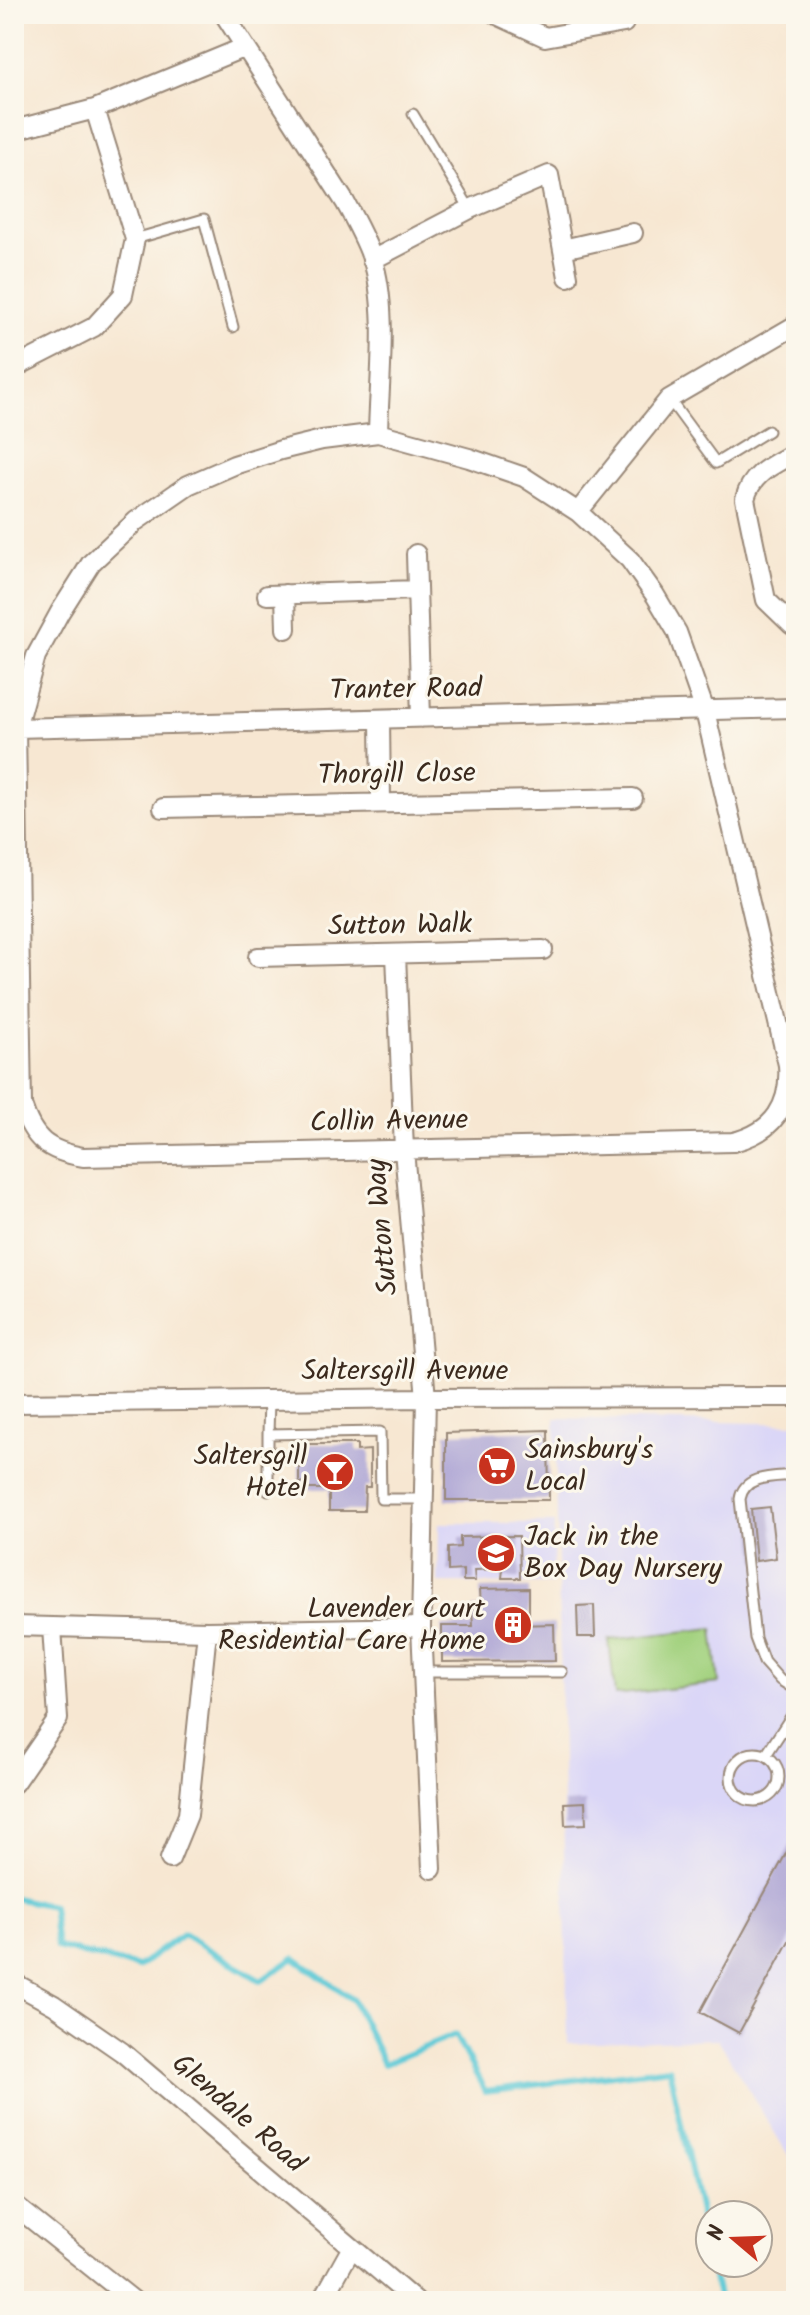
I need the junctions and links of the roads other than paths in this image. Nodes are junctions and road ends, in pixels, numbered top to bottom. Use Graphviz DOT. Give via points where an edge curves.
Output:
graph roads {
  1 [pos="224,14"];
  2 [pos="495,14"];
  3 [pos="624,23"];
  4 [pos="245,47"];
  5 [pos="95,109"];
  6 [pos="413,114"];
  7 [pos="14,130"];
  8 [pos="470,209"];
  9 [pos="633,233"];
  10 [pos="135,239"];
  11 [pos="563,249"];
  12 [pos="372,260"];
  13 [pos="568,277"];
  14 [pos="796,325"];
  15 [pos="233,327"];
  16 [pos="14,368"];
  17 [pos="669,399"];
  18 [pos="768,431"];
  19 [pos="378,433"];
  20 [pos="796,452"];
  21 [pos="578,512"];
  22 [pos="416,554"];
  23 [pos="417,590"];
  24 [pos="792,625"];
  25 [pos="286,629"];
  26 [pos="796,708"];
  27 [pos="705,711"];
  28 [pos="421,718"];
  29 [pos="380,719"];
  30 [pos="16,728"];
  31 [pos="633,798"];
  32 [pos="381,803"];
  33 [pos="163,808"];
  34 [pos="543,950"];
  35 [pos="396,954"];
  36 [pos="258,957"];
  37 [pos="404,1150"];
  38 [pos="796,1397"];
  39 [pos="426,1398"];
  40 [pos="269,1400"];
  41 [pos="14,1403"];
  42 [pos="268,1434"];
  43 [pos="796,1475"];
  44 [pos="268,1490"];
  45 [pos="424,1499"];
  46 [pos="14,1626"];
  47 [pos="52,1627"];
  48 [pos="421,1627"];
  49 [pos="207,1631"];
  50 [pos="423,1672"];
  51 [pos="562,1672"];
  52 [pos="796,1690"];
  53 [pos="796,1709"];
  54 [pos="766,1755"];
  55 [pos="14,1783"];
  56 [pos="170,1859"];
  57 [pos="432,1869"];
  58 [pos="14,1983"];
  59 [pos="14,2205"];
  60 [pos="351,2249"];
  61 [pos="134,2301"];
  62 [pos="322,2301"];
  63 [pos="415,2301"];
  1 -- 4 [label="street"];
  2 -- 3 [label="street" via="545,37"];
  4 -- 5 [label="street"];
  4 -- 12 [label="street" via="345,202"];
  5 -- 7 [label="street"];
  5 -- 10 [label="street"];
  6 -- 8 [label="lane"];
  8 -- 11 [label="street" via="549,175"];
  8 -- 12 [label="street"];
  9 -- 11 [label="street"];
  10 -- 15 [label="lane" via="204,219"];
  10 -- 16 [label="street" via="123,295 94,327"];
  11 -- 13 [label="street"];
  12 -- 19 [label="street" via="381,319"];
  14 -- 17 [label="street"];
  17 -- 18 [label="lane" via="716,463"];
  17 -- 21 [label="street"];
  19 -- 21 [label="street" via="524,477"];
  19 -- 30 [label="street" via="322,440 234,465 188,485 136,521 91,563 60,612 36,656"];
  20 -- 24 [label="street" via="757,475 745,499 766,600"];
  21 -- 27 [label="street" via="630,560 655,595 677,632"];
  22 -- 23 [label="street"];
  23 -- 25 [label="street" via="276,594"];
  23 -- 28 [label="street"];
  26 -- 27 [label="street, Tranter Road"];
  27 -- 28 [label="street, Tranter Road"];
  27 -- 37 [label="street, Collin Avenue" via="788,1065 789,1084 776,1117 763,1130 733,1142"];
  28 -- 29 [label="street, Tranter Road"];
  29 -- 30 [label="street, Tranter Road"];
  29 -- 32 [label="street"];
  30 -- 37 [label="street, Collin Avenue" via="22,1105 36,1135 64,1154 83,1157"];
  31 -- 32 [label="street, Thorgill Close"];
  32 -- 33 [label="street, Thorgill Close"];
  34 -- 35 [label="street, Sutton Walk"];
  35 -- 36 [label="street, Sutton Walk"];
  35 -- 37 [label="street, Sutton Way"];
  37 -- 39 [label="street, Sutton Way"];
  38 -- 39 [label="street, Saltersgill Avenue"];
  39 -- 40 [label="street, Saltersgill Avenue"];
  39 -- 45 [label="street, Sutton Way"];
  40 -- 41 [label="street, Saltersgill Avenue"];
  40 -- 42 [label="lane"];
  42 -- 44 [label="lane"];
  42 -- 45 [label="lane" via="380,1432 381,1499"];
  43 -- 52 [label="lane" via="755,1480 741,1490 740,1499 755,1638 764,1662"];
  45 -- 48 [label="street, Sutton Way"];
  46 -- 47 [label="street"];
  47 -- 49 [label="street"];
  47 -- 55 [label="street" via="58,1719"];
  48 -- 49 [label="street"];
  48 -- 50 [label="street, Sutton Way"];
  49 -- 56 [label="street" via="188,1815"];
  50 -- 51 [label="lane"];
  50 -- 57 [label="street, Sutton Way"];
  53 -- 54 [label="lane"];
  54 -- 54 [label="lane" via="777,1766 779,1782 770,1796 747,1800 732,1783 733,1767 751,1753"];
  58 -- 60 [label="street, Glendale Road" via="122,2052"];
  59 -- 61 [label="street"];
  60 -- 62 [label="street"];
  60 -- 63 [label="street, Glendale Road"];
}
